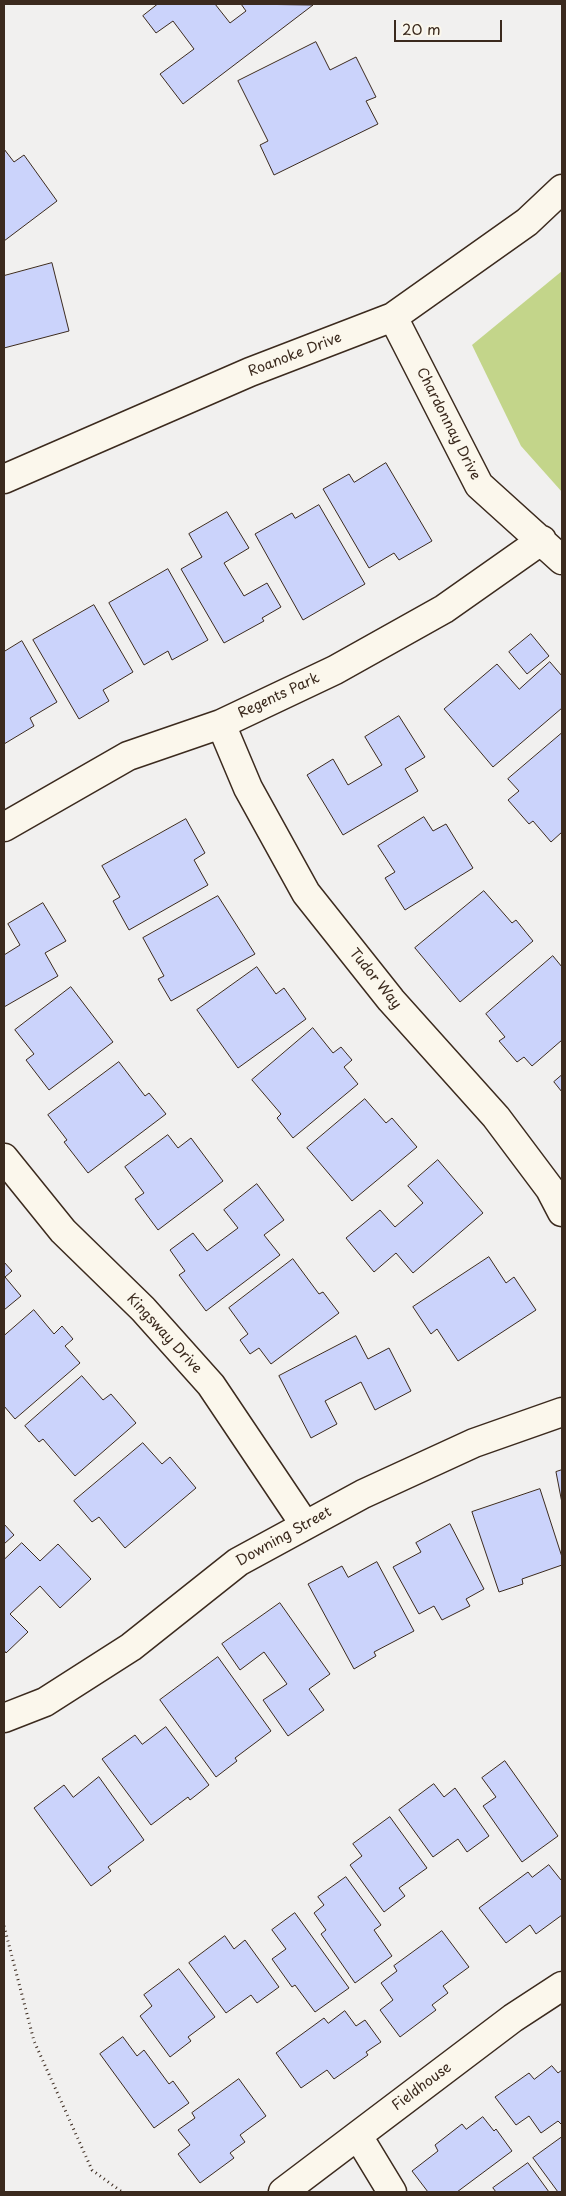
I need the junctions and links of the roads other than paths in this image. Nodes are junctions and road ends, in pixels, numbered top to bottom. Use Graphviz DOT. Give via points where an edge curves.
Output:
graph roads {
  1 [pos="562,189"];
  2 [pos="393,317"];
  3 [pos="4,478"];
  4 [pos="542,540"];
  5 [pos="562,560"];
  6 [pos="221,724"];
  7 [pos="4,827"];
  8 [pos="4,1158"];
  9 [pos="562,1212"];
  10 [pos="562,1412"];
  11 [pos="305,1525"];
  12 [pos="4,1718"];
  13 [pos="562,1986"];
  14 [pos="358,2136"];
  15 [pos="283,2192"];
  16 [pos="392,2192"];
  1 -- 2 [label="street, Roanoke Drive" via="527,222"];
  2 -- 3 [label="street, Roanoke Drive" via="250,372"];
  2 -- 4 [label="street, Chardonnay Drive" via="478,484"];
  4 -- 5 [label="street, Chardonnay Drive"];
  4 -- 6 [label="street, Regents Park" via="444,609 335,670"];
  6 -- 7 [label="street, Regents Park" via="128,756"];
  6 -- 9 [label="street, Tudor Way" via="248,788 306,893 391,1000 496,1118 550,1189"];
  8 -- 11 [label="street, Kingsway Drive" via="63,1231 144,1309 211,1385"];
  10 -- 11 [label="street, Downing Street" via="474,1443 363,1494"];
  11 -- 12 [label="street, Downing Street" via="238,1562 132,1647 45,1702"];
  13 -- 14 [label="street, Fieldhouse" via="513,2018"];
  14 -- 15 [label="street, Fieldhouse"];
  14 -- 16 [label="street"];
}
